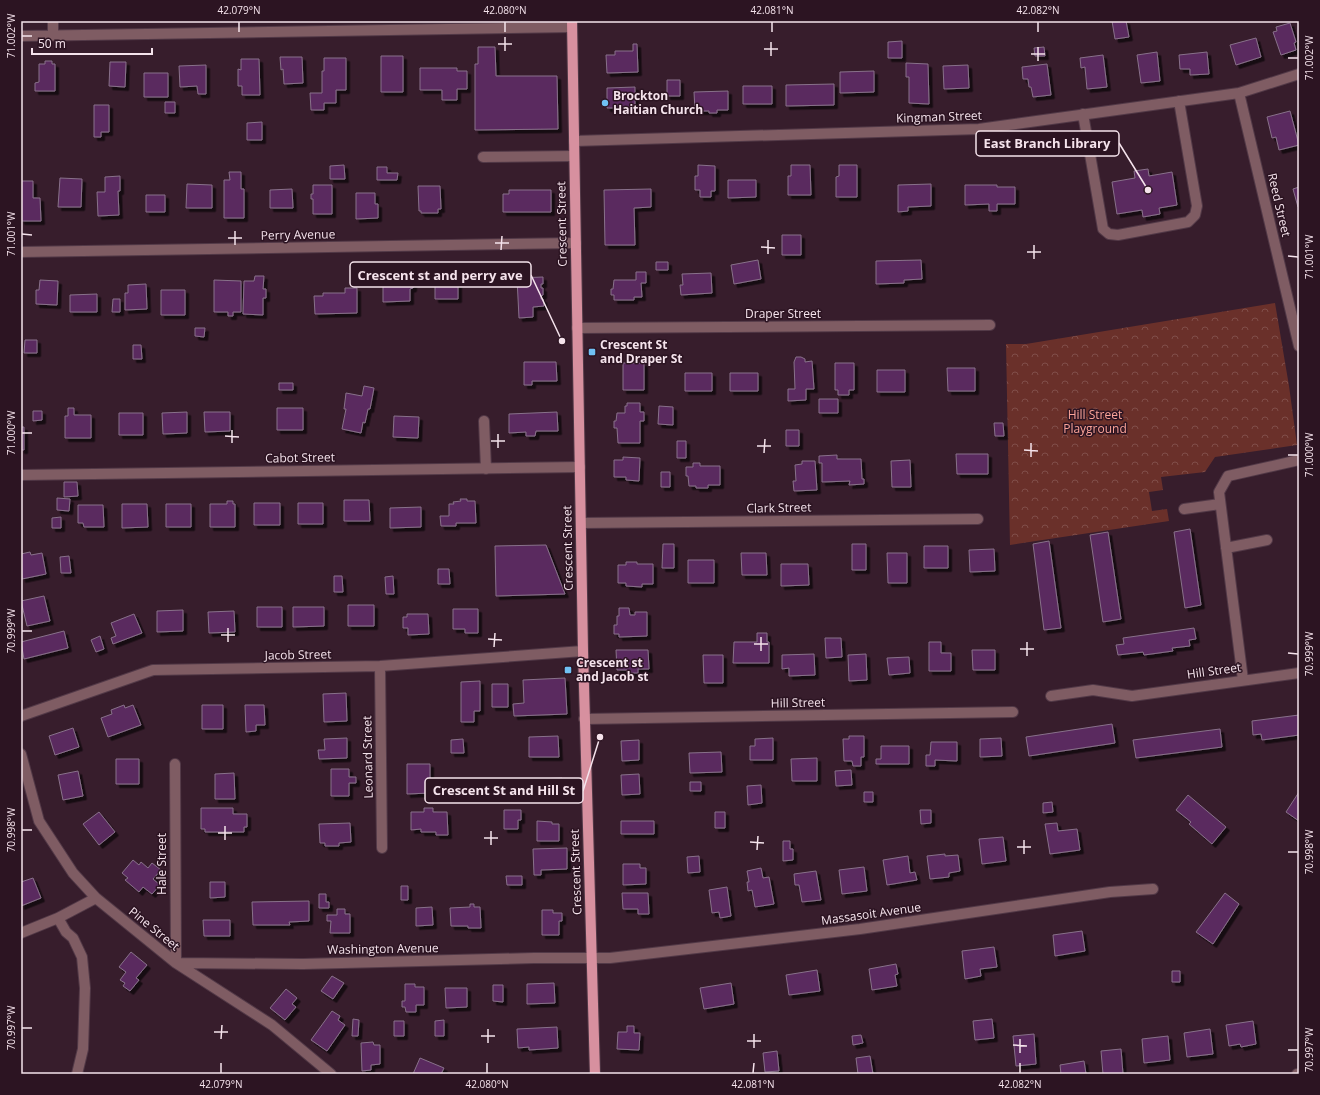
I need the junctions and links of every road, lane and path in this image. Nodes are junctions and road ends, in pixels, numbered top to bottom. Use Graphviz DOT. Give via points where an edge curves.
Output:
graph roads {
  1 [pos="53,21"];
  2 [pos="572,24"];
  3 [pos="527,25"];
  4 [pos="53,35"];
  5 [pos="21,36"];
  6 [pos="1299,74"];
  7 [pos="1239,93"];
  8 [pos="1179,101"];
  9 [pos="1083,114"];
  10 [pos="574,141"];
  11 [pos="574,156"];
  12 [pos="483,157"];
  13 [pos="576,243"];
  14 [pos="21,252"];
  15 [pos="990,325"];
  16 [pos="577,328"];
  17 [pos="1299,346"];
  18 [pos="484,421"];
  19 [pos="1299,460"];
  20 [pos="580,467"];
  21 [pos="486,468"];
  22 [pos="21,475"];
  23 [pos="1220,504"];
  24 [pos="1184,510"];
  25 [pos="978,519"];
  26 [pos="581,523"];
  27 [pos="1267,540"];
  28 [pos="1226,548"];
  29 [pos="583,651"];
  30 [pos="380,666"];
  31 [pos="1299,673"];
  32 [pos="1243,680"];
  33 [pos="1051,696"];
  34 [pos="1013,712"];
  35 [pos="21,716"];
  36 [pos="584,719"];
  37 [pos="21,754"];
  38 [pos="175,764"];
  39 [pos="382,848"];
  40 [pos="1152,889"];
  41 [pos="96,898"];
  42 [pos="58,918"];
  43 [pos="21,933"];
  44 [pos="592,958"];
  45 [pos="176,963"];
  46 [pos="77,1074"];
  47 [pos="331,1074"];
  48 [pos="595,1074"];
  1 -- 4 [label="street"];
  2 -- 3 [label="street"];
  2 -- 10 [label="main road, Crescent Street"];
  3 -- 4 [label="street"];
  4 -- 5 [label="street"];
  6 -- 7 [label="street, Kingman Street"];
  7 -- 8 [label="street, Kingman Street"];
  7 -- 17 [label="street, Reed Street"];
  8 -- 9 [label="street, Kingman Street"];
  8 -- 9 [label="street" via="1198,206 1195,215 1188,222 1118,236 1108,234 1103,229"];
  9 -- 10 [label="street, Kingman Street" via="979,129"];
  10 -- 11 [label="main road, Crescent Street"];
  11 -- 12 [label="street"];
  11 -- 13 [label="main road, Crescent Street"];
  13 -- 14 [label="street, Perry Avenue"];
  13 -- 16 [label="main road, Crescent Street"];
  15 -- 16 [label="street, Draper Street"];
  16 -- 20 [label="main road, Crescent Street"];
  18 -- 21 [label="street"];
  19 -- 23 [label="street" via="1228,476 1219,492"];
  20 -- 21 [label="street, Cabot Street"];
  20 -- 26 [label="main road, Crescent Street"];
  21 -- 22 [label="street, Cabot Street"];
  23 -- 24 [label="street"];
  23 -- 28 [label="street"];
  25 -- 26 [label="street, Clark Street"];
  26 -- 29 [label="main road, Crescent Street"];
  27 -- 28 [label="street"];
  28 -- 32 [label="street"];
  29 -- 30 [label="street, Jacob Street"];
  29 -- 36 [label="main road, Crescent Street"];
  30 -- 35 [label="street, Jacob Street" via="153,670"];
  30 -- 39 [label="street, Leonard Street"];
  31 -- 32 [label="street, Hill Street"];
  32 -- 33 [label="street, Hill Street" via="1132,696 1093,690"];
  34 -- 36 [label="street, Hill Street"];
  36 -- 44 [label="main road, Crescent Street"];
  37 -- 41 [label="street, Pine Street" via="39,821 73,873"];
  38 -- 45 [label="street, Hale Street"];
  40 -- 44 [label="street, Massasoit Avenue" via="1110,892 860,929"];
  41 -- 42 [label="street"];
  41 -- 45 [label="street, Pine Street"];
  42 -- 43 [label="street"];
  42 -- 46 [label="street" via="73,938 82,957 85,988 83,1049"];
  44 -- 45 [label="street, Washington Avenue" via="303,964"];
  44 -- 48 [label="main road, Crescent Street"];
  45 -- 47 [label="street, Pine Street" via="272,1025"];
}
